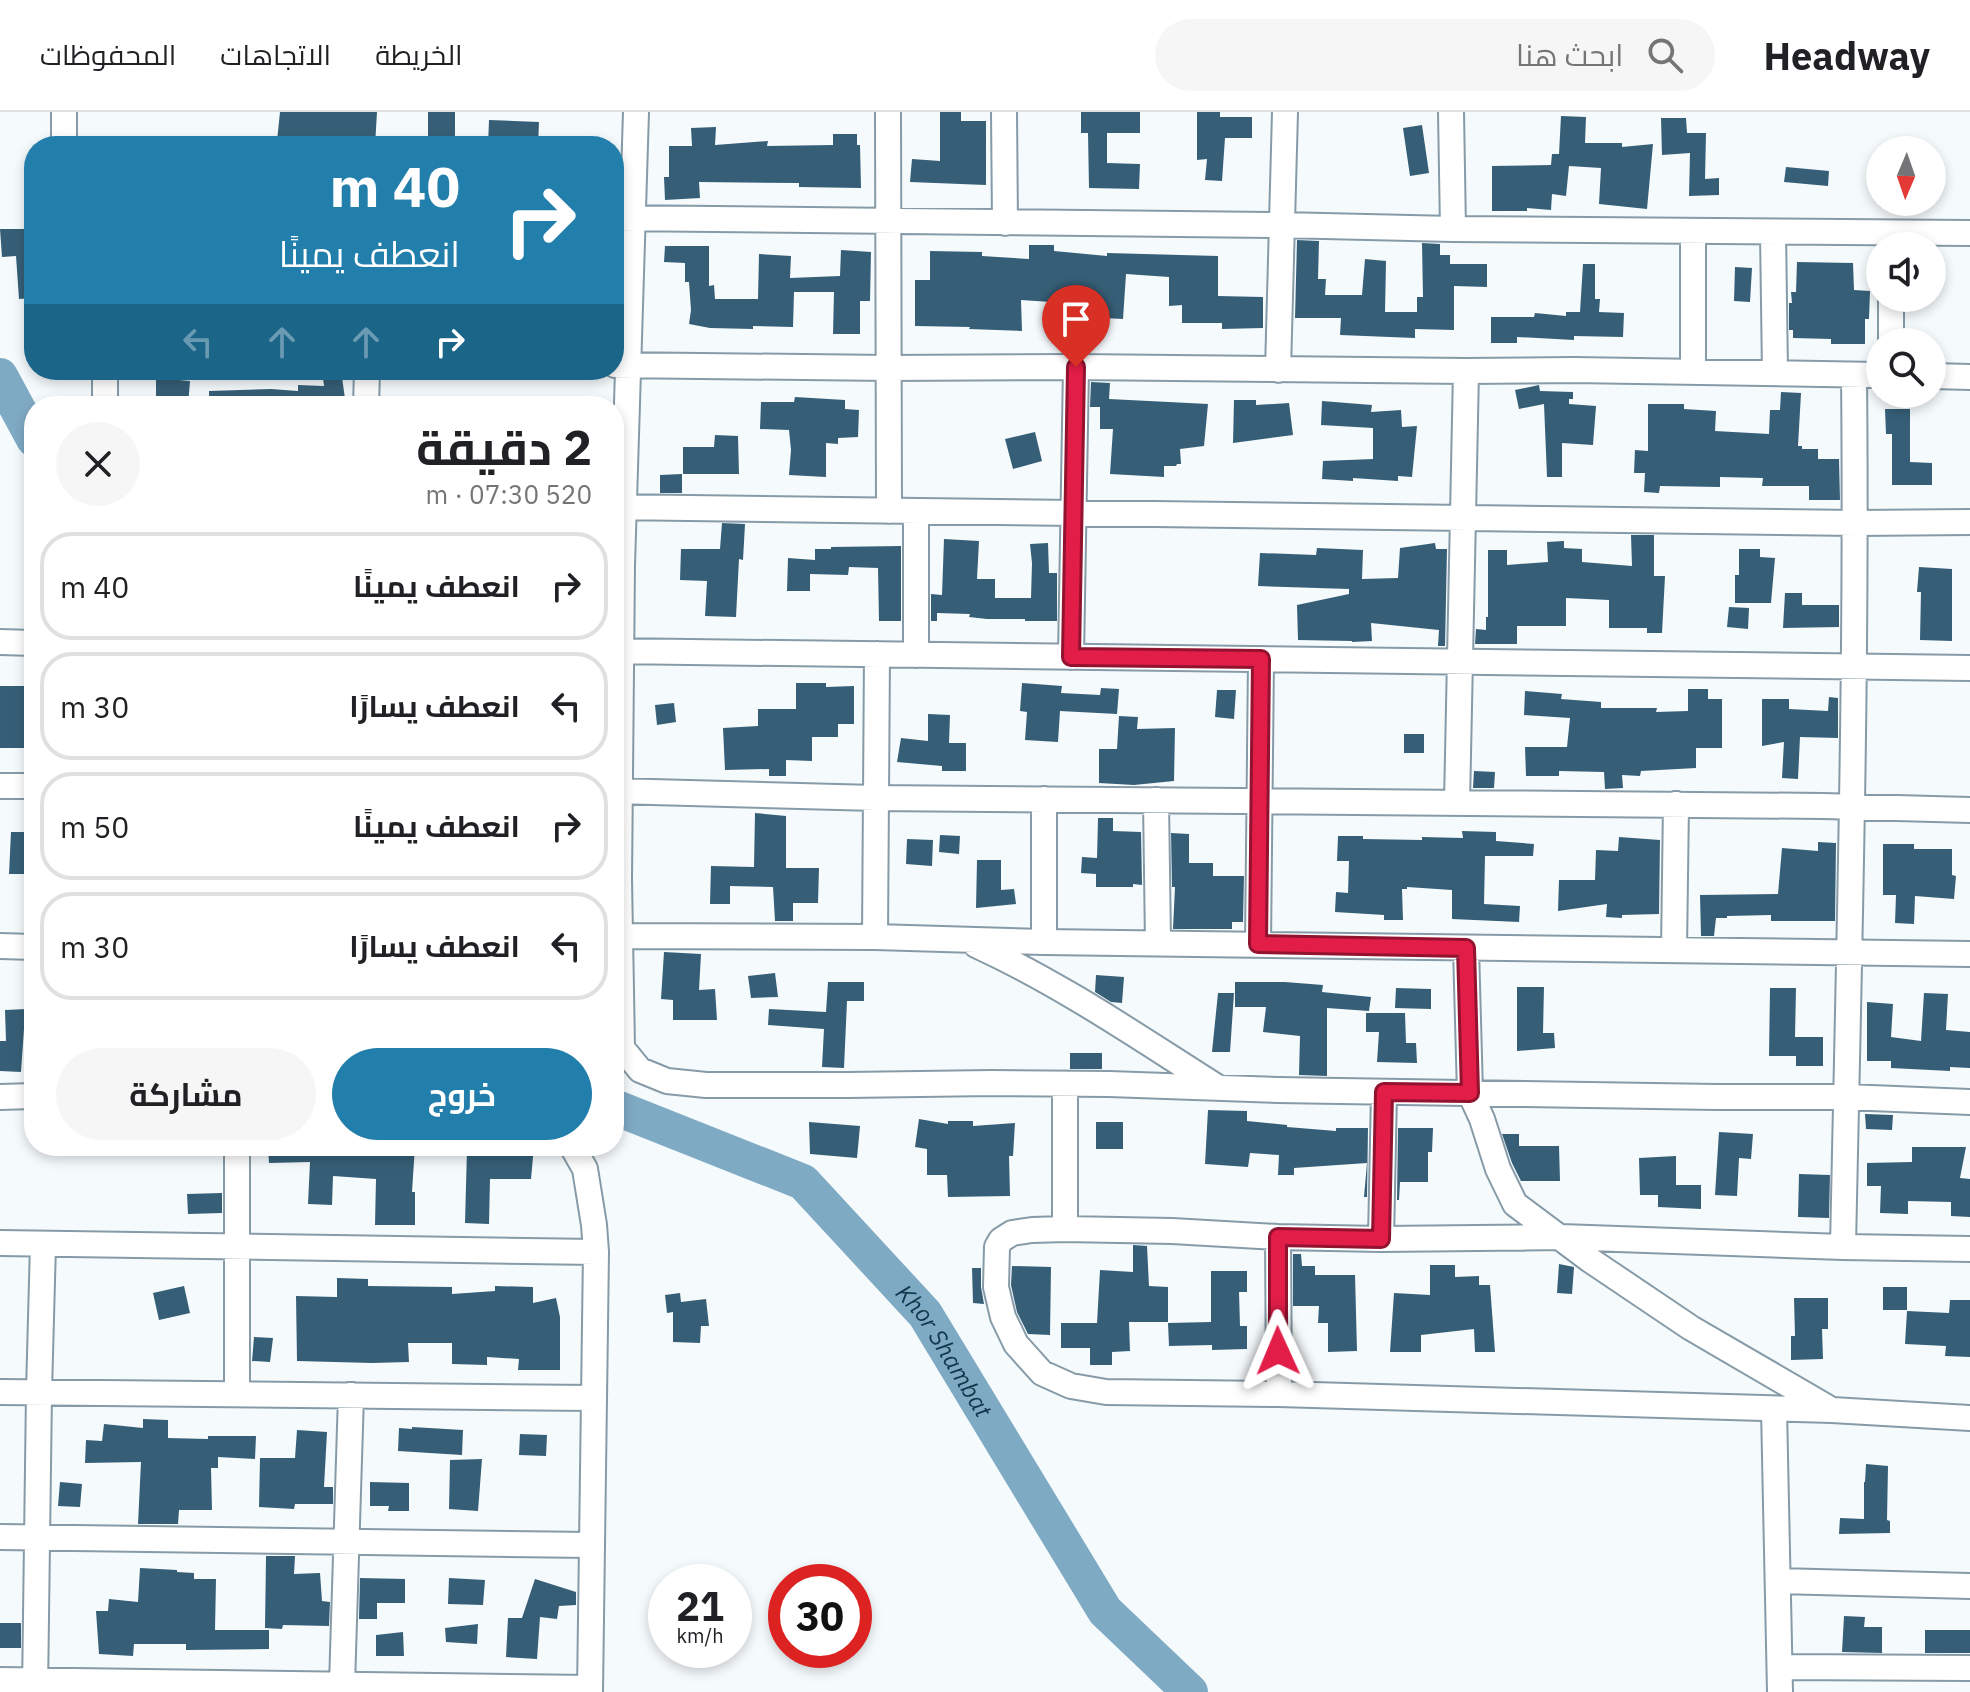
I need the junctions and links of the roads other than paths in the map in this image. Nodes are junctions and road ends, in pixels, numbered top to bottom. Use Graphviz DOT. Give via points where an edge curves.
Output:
graph roads {
  1 [pos="64,112"];
  2 [pos="636,112"];
  3 [pos="888,112"];
  4 [pos="1004,112"];
  5 [pos="1285,112"];
  6 [pos="1451,112"];
  7 [pos="64,136"];
  8 [pos="624,219"];
  9 [pos="889,221"];
  10 [pos="1005,223"];
  11 [pos="1281,225"];
  12 [pos="1453,229"];
  13 [pos="1693,231"];
  14 [pos="1773,232"];
  15 [pos="1970,233"];
  16 [pos="1946,235"];
  17 [pos="1866,238"];
  18 [pos="624,365"];
  19 [pos="1076,367"];
  20 [pos="888,368"];
  21 [pos="1278,370"];
  22 [pos="1466,371"];
  23 [pos="1693,372"];
  24 [pos="1775,373"];
  25 [pos="1854,375"];
  26 [pos="1866,375"];
  27 [pos="1946,376"];
  28 [pos="1970,377"];
  29 [pos="624,507"];
  30 [pos="889,511"];
  31 [pos="916,512"];
  32 [pos="1072,514"];
  33 [pos="1463,518"];
  34 [pos="1970,522"];
  35 [pos="1856,523"];
  36 [pos="0,642"];
  37 [pos="24,643"];
  38 [pos="624,651"];
  39 [pos="877,654"];
  40 [pos="916,655"];
  41 [pos="1071,657"];
  42 [pos="1261,659"];
  43 [pos="1460,662"];
  44 [pos="1854,667"];
  45 [pos="1970,668"];
  46 [pos="0,786"];
  47 [pos="24,786"];
  48 [pos="624,791"];
  49 [pos="875,798"];
  50 [pos="1044,799"];
  51 [pos="1156,800"];
  52 [pos="1259,801"];
  53 [pos="1457,803"];
  54 [pos="1676,804"];
  55 [pos="1851,807"];
  56 [pos="1970,810"];
  57 [pos="624,936"];
  58 [pos="875,937"];
  59 [pos="966,940"];
  60 [pos="1044,942"];
  61 [pos="1158,943"];
  62 [pos="1258,944"];
  63 [pos="0,946"];
  64 [pos="24,947"];
  65 [pos="1466,948"];
  66 [pos="1674,949"];
  67 [pos="1850,952"];
  68 [pos="1970,954"];
  69 [pos="624,1050"];
  70 [pos="1065,1084"];
  71 [pos="1219,1088"];
  72 [pos="1384,1092"];
  73 [pos="1470,1093"];
  74 [pos="24,1096"];
  75 [pos="0,1097"];
  76 [pos="1846,1097"];
  77 [pos="1970,1102"];
  78 [pos="237,1156"];
  79 [pos="578,1156"];
  80 [pos="1065,1229"];
  81 [pos="1278,1237"];
  82 [pos="1561,1237"];
  83 [pos="1381,1239"];
  84 [pos="0,1243"];
  85 [pos="43,1244"];
  86 [pos="237,1247"];
  87 [pos="1843,1247"];
  88 [pos="1970,1249"];
  89 [pos="596,1252"];
  90 [pos="0,1392"];
  91 [pos="39,1392"];
  92 [pos="237,1394"];
  93 [pos="1279,1394"];
  94 [pos="351,1395"];
  95 [pos="594,1398"];
  96 [pos="1774,1409"];
  97 [pos="1832,1410"];
  98 [pos="1970,1418"];
  99 [pos="0,1537"];
  100 [pos="37,1537"];
  101 [pos="347,1541"];
  102 [pos="591,1545"];
  103 [pos="1778,1581"];
  104 [pos="1970,1586"];
  105 [pos="1780,1667"];
  106 [pos="1970,1668"];
  107 [pos="0,1680"];
  108 [pos="342,1685"];
  109 [pos="35,1686"];
  110 [pos="233,1688"];
  111 [pos="590,1690"];
  112 [pos="1780,1692"];
  1 -- 7 [label="street"];
  2 -- 8 [label="street"];
  3 -- 9 [label="street"];
  4 -- 10 [label="street"];
  5 -- 11 [label="street"];
  6 -- 12 [label="street"];
  8 -- 9 [label="street"];
  9 -- 10 [label="street"];
  9 -- 20 [label="street"];
  10 -- 11 [label="street"];
  11 -- 12 [label="street"];
  11 -- 21 [label="street"];
  12 -- 13 [label="street"];
  13 -- 14 [label="street"];
  13 -- 23 [label="street"];
  14 -- 17 [label="street"];
  14 -- 24 [label="street"];
  15 -- 16 [label="street"];
  18 -- 20 [label="street"];
  19 -- 20 [label="street"];
  19 -- 21 [label="street"];
  19 -- 32 [label="street"];
  20 -- 30 [label="street"];
  21 -- 22 [label="street"];
  22 -- 23 [label="street"];
  22 -- 33 [label="street"];
  23 -- 24 [label="street"];
  24 -- 25 [label="street"];
  25 -- 26 [label="street"];
  25 -- 35 [label="street"];
  27 -- 28 [label="street"];
  29 -- 30 [label="street"];
  30 -- 31 [label="street"];
  31 -- 32 [label="street"];
  31 -- 40 [label="street"];
  32 -- 33 [label="street"];
  32 -- 41 [label="street"];
  33 -- 35 [label="street"];
  33 -- 43 [label="street"];
  34 -- 35 [label="street"];
  35 -- 44 [label="street"];
  36 -- 37 [label="street"];
  38 -- 39 [label="street"];
  39 -- 40 [label="street"];
  39 -- 49 [label="street"];
  40 -- 41 [label="street"];
  41 -- 42 [label="street"];
  42 -- 43 [label="street"];
  42 -- 52 [label="street"];
  43 -- 44 [label="street"];
  43 -- 53 [label="street"];
  44 -- 45 [label="street"];
  44 -- 55 [label="street"];
  46 -- 47 [label="street"];
  48 -- 49 [label="street"];
  49 -- 50 [label="street"];
  49 -- 58 [label="street"];
  50 -- 51 [label="street"];
  50 -- 60 [label="street"];
  51 -- 52 [label="street"];
  51 -- 61 [label="street"];
  52 -- 53 [label="street"];
  52 -- 62 [label="street"];
  53 -- 54 [label="street"];
  54 -- 55 [label="street"];
  54 -- 66 [label="street"];
  55 -- 56 [label="street"];
  55 -- 67 [label="street"];
  57 -- 58 [label="street"];
  58 -- 59 [label="street"];
  59 -- 60 [label="street"];
  59 -- 71 [label="street" via="1069,993"];
  60 -- 61 [label="street"];
  61 -- 62 [label="street"];
  62 -- 65 [label="street"];
  63 -- 64 [label="street"];
  65 -- 66 [label="street"];
  65 -- 73 [label="street"];
  66 -- 67 [label="street"];
  67 -- 68 [label="street"];
  67 -- 76 [label="street"];
  69 -- 70 [label="street" via="640,1070 667,1081"];
  70 -- 71 [label="street"];
  70 -- 80 [label="street"];
  71 -- 72 [label="street"];
  72 -- 73 [label="street"];
  72 -- 83 [label="street"];
  73 -- 76 [label="street"];
  73 -- 82 [label="street" via="1515,1204"];
  74 -- 75 [label="street"];
  76 -- 77 [label="street"];
  76 -- 87 [label="street"];
  78 -- 86 [label="street"];
  79 -- 89 [label="street" via="585,1169"];
  80 -- 81 [label="street"];
  80 -- 93 [label="street" via="1012,1233 997,1247 996,1287 1003,1317 1016,1344 1042,1373 1071,1386 1106,1392"];
  81 -- 83 [label="street"];
  81 -- 93 [label="street"];
  82 -- 83 [label="street"];
  82 -- 87 [label="street"];
  82 -- 97 [label="street" via="1691,1328"];
  84 -- 85 [label="street"];
  85 -- 86 [label="street"];
  85 -- 91 [label="street"];
  86 -- 89 [label="street"];
  86 -- 92 [label="street"];
  87 -- 88 [label="street"];
  89 -- 95 [label="street"];
  90 -- 91 [label="street"];
  91 -- 92 [label="street"];
  91 -- 100 [label="street"];
  92 -- 94 [label="street"];
  93 -- 96 [label="street"];
  94 -- 95 [label="street"];
  94 -- 101 [label="street"];
  95 -- 102 [label="street"];
  96 -- 97 [label="street"];
  96 -- 103 [label="street"];
  97 -- 98 [label="street"];
  99 -- 100 [label="street"];
  100 -- 101 [label="street"];
  100 -- 109 [label="street"];
  101 -- 102 [label="street"];
  101 -- 108 [label="street"];
  102 -- 111 [label="street"];
  103 -- 104 [label="street"];
  103 -- 105 [label="street"];
  105 -- 106 [label="street"];
  105 -- 112 [label="street"];
  107 -- 109 [label="street"];
  108 -- 110 [label="street"];
  108 -- 111 [label="street"];
  109 -- 110 [label="street"];
}
